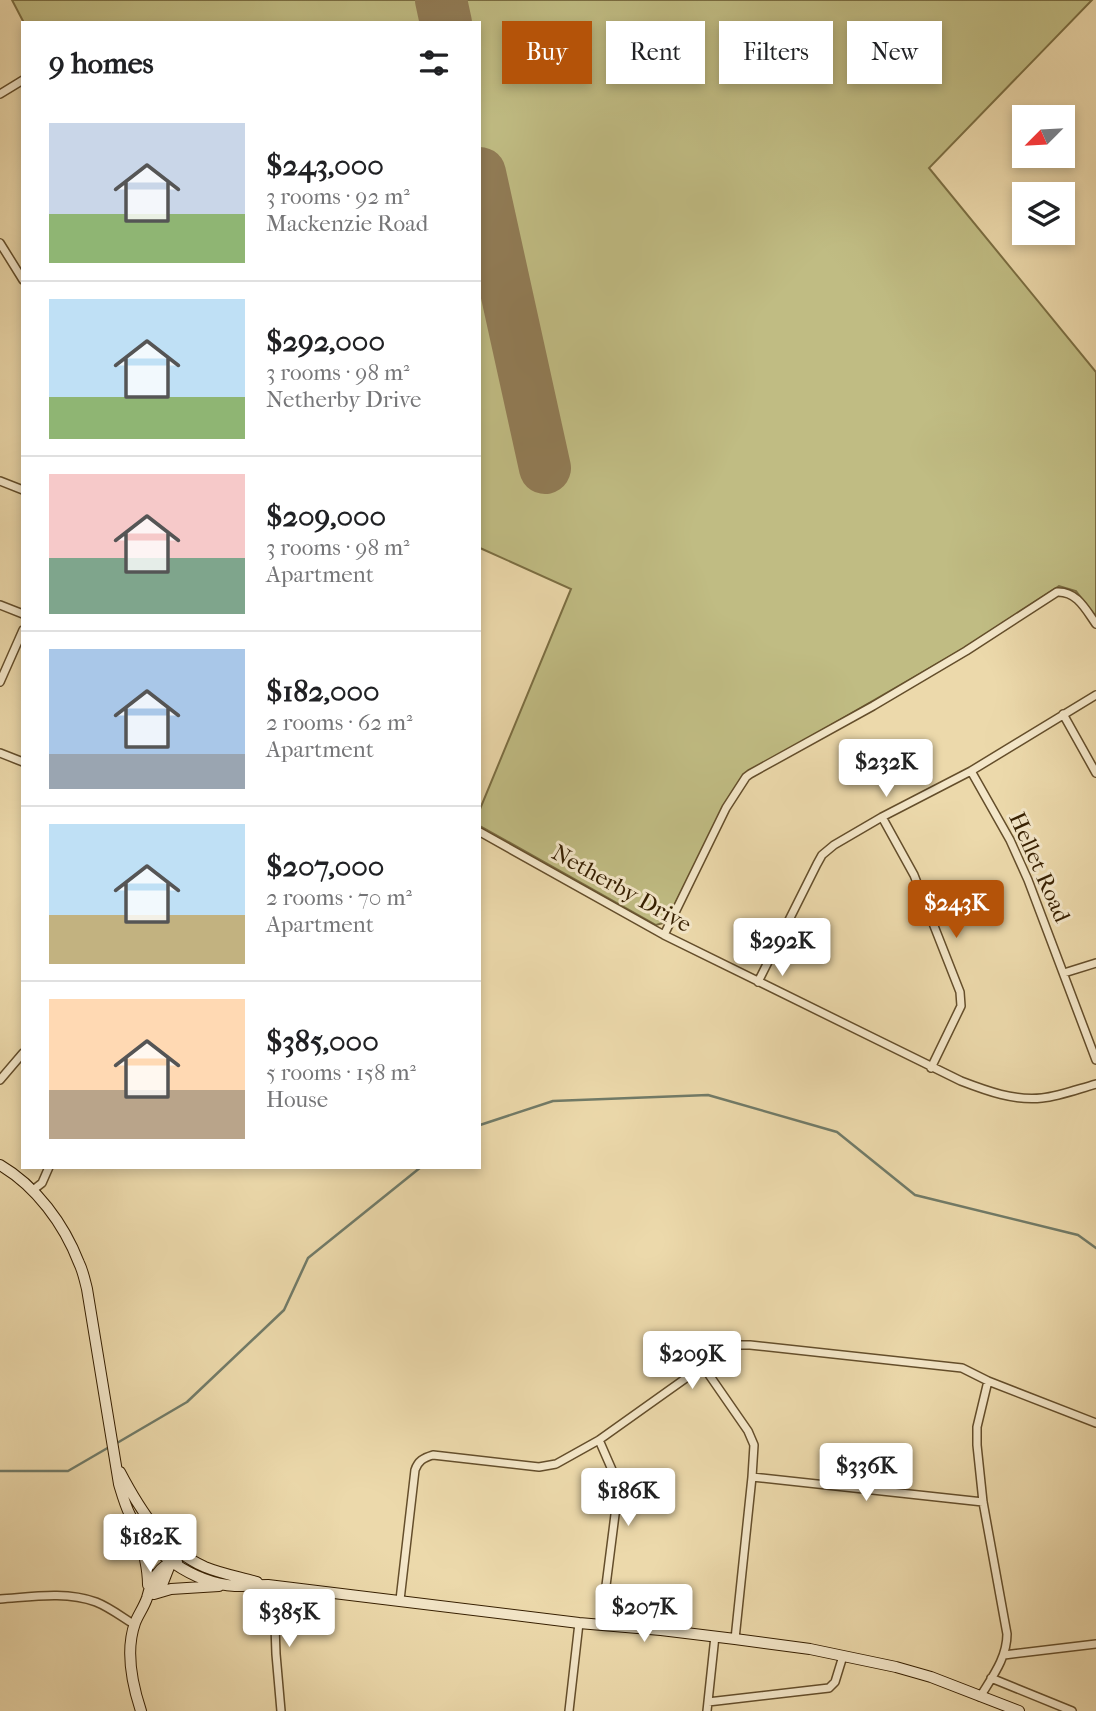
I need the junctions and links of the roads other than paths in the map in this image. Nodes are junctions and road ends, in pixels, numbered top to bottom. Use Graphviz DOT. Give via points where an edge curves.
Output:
graph roads {
  1 [pos="21,81"];
  2 [pos="0,94"];
  3 [pos="0,243"];
  4 [pos="21,276"];
  5 [pos="0,481"];
  6 [pos="21,489"];
  7 [pos="0,605"];
  8 [pos="21,613"];
  9 [pos="1096,624"];
  10 [pos="21,635"];
  11 [pos="0,682"];
  12 [pos="1096,695"];
  13 [pos="1063,714"];
  14 [pos="0,752"];
  15 [pos="21,761"];
  16 [pos="971,771"];
  17 [pos="1096,773"];
  18 [pos="882,817"];
  19 [pos="481,833"];
  20 [pos="664,935"];
  21 [pos="1096,963"];
  22 [pos="1064,973"];
  23 [pos="758,982"];
  24 [pos="21,1055"];
  25 [pos="1096,1060"];
  26 [pos="931,1068"];
  27 [pos="0,1080"];
  28 [pos="1096,1084"];
  29 [pos="0,1165"];
  30 [pos="49,1169"];
  31 [pos="33,1190"];
  32 [pos="704,1366"];
  33 [pos="988,1381"];
  34 [pos="1096,1423"];
  35 [pos="599,1440"];
  36 [pos="115,1462"];
  37 [pos="752,1477"];
  38 [pos="983,1502"];
  39 [pos="131,1517"];
  40 [pos="162,1535"];
  41 [pos="171,1563"];
  42 [pos="204,1566"];
  43 [pos="233,1586"];
  44 [pos="273,1586"];
  45 [pos="149,1594"];
  46 [pos="0,1599"];
  47 [pos="400,1600"];
  48 [pos="579,1623"];
  49 [pos="135,1625"];
  50 [pos="601,1625"];
  51 [pos="715,1636"];
  52 [pos="735,1639"];
  53 [pos="1096,1644"];
  54 [pos="1004,1655"];
  55 [pos="843,1656"];
  56 [pos="991,1678"];
  57 [pos="980,1697"];
  58 [pos="708,1702"];
  59 [pos="141,1711"];
  60 [pos="281,1711"];
  61 [pos="569,1711"];
  62 [pos="708,1711"];
  63 [pos="1019,1711"];
  64 [pos="1072,1711"];
  1 -- 2 [label="street"];
  3 -- 4 [label="street"];
  5 -- 6 [label="street"];
  7 -- 8 [label="street"];
  9 -- 20 [label="street" via="1076,597 1057,592 885,699 750,774 726,808"];
  10 -- 11 [label="street"];
  12 -- 13 [label="street"];
  13 -- 16 [label="street"];
  13 -- 17 [label="street"];
  14 -- 15 [label="street"];
  16 -- 18 [label="street"];
  16 -- 22 [label="street, Hellet Road" via="1024,870"];
  18 -- 23 [label="street" via="822,855"];
  18 -- 26 [label="street" via="914,875 960,992 961,1006"];
  19 -- 20 [label="street, Netherby Drive"];
  20 -- 23 [label="street, Netherby Drive"];
  21 -- 22 [label="street"];
  22 -- 25 [label="street, Hellet Road"];
  23 -- 26 [label="street, Netherby Drive"];
  24 -- 27 [label="street"];
  26 -- 28 [label="street, Netherby Drive" via="983,1090 1028,1098"];
  29 -- 31 [label="main road"];
  30 -- 31 [label="street"];
  31 -- 36 [label="main road" via="54,1217 79,1263 87,1289"];
  32 -- 33 [label="street" via="739,1345 750,1345 962,1368"];
  32 -- 35 [label="street"];
  32 -- 37 [label="street" via="752,1438"];
  33 -- 34 [label="street"];
  33 -- 38 [label="street" via="977,1427"];
  35 -- 47 [label="street" via="556,1464 539,1467 433,1455 422,1459 415,1470"];
  35 -- 50 [label="street" via="618,1491"];
  36 -- 39 [label="main road"];
  36 -- 40 [label="main road"];
  37 -- 38 [label="street"];
  37 -- 52 [label="street"];
  38 -- 54 [label="street" via="1007,1634"];
  39 -- 41 [label="main road"];
  39 -- 45 [label="main road" via="145,1554"];
  40 -- 41 [label="main road"];
  40 -- 42 [label="main road"];
  41 -- 42 [label="main road"];
  41 -- 43 [label="main road"];
  41 -- 45 [label="main road" via="159,1572"];
  42 -- 44 [label="main road"];
  43 -- 44 [label="main road"];
  43 -- 45 [label="main road"];
  44 -- 47 [label="main road"];
  44 -- 60 [label="street"];
  45 -- 49 [label="main road"];
  46 -- 49 [label="street" via="82,1598"];
  47 -- 48 [label="main road"];
  48 -- 50 [label="main road"];
  48 -- 61 [label="street"];
  49 -- 59 [label="main road" via="132,1677"];
  50 -- 51 [label="main road"];
  51 -- 52 [label="main road"];
  51 -- 58 [label="street"];
  52 -- 55 [label="main road"];
  53 -- 54 [label="street"];
  54 -- 56 [label="street"];
  55 -- 57 [label="main road" via="920,1673"];
  55 -- 58 [label="street" via="829,1688"];
  56 -- 57 [label="street"];
  56 -- 64 [label="street"];
  57 -- 63 [label="main road"];
  58 -- 62 [label="street"];
}
